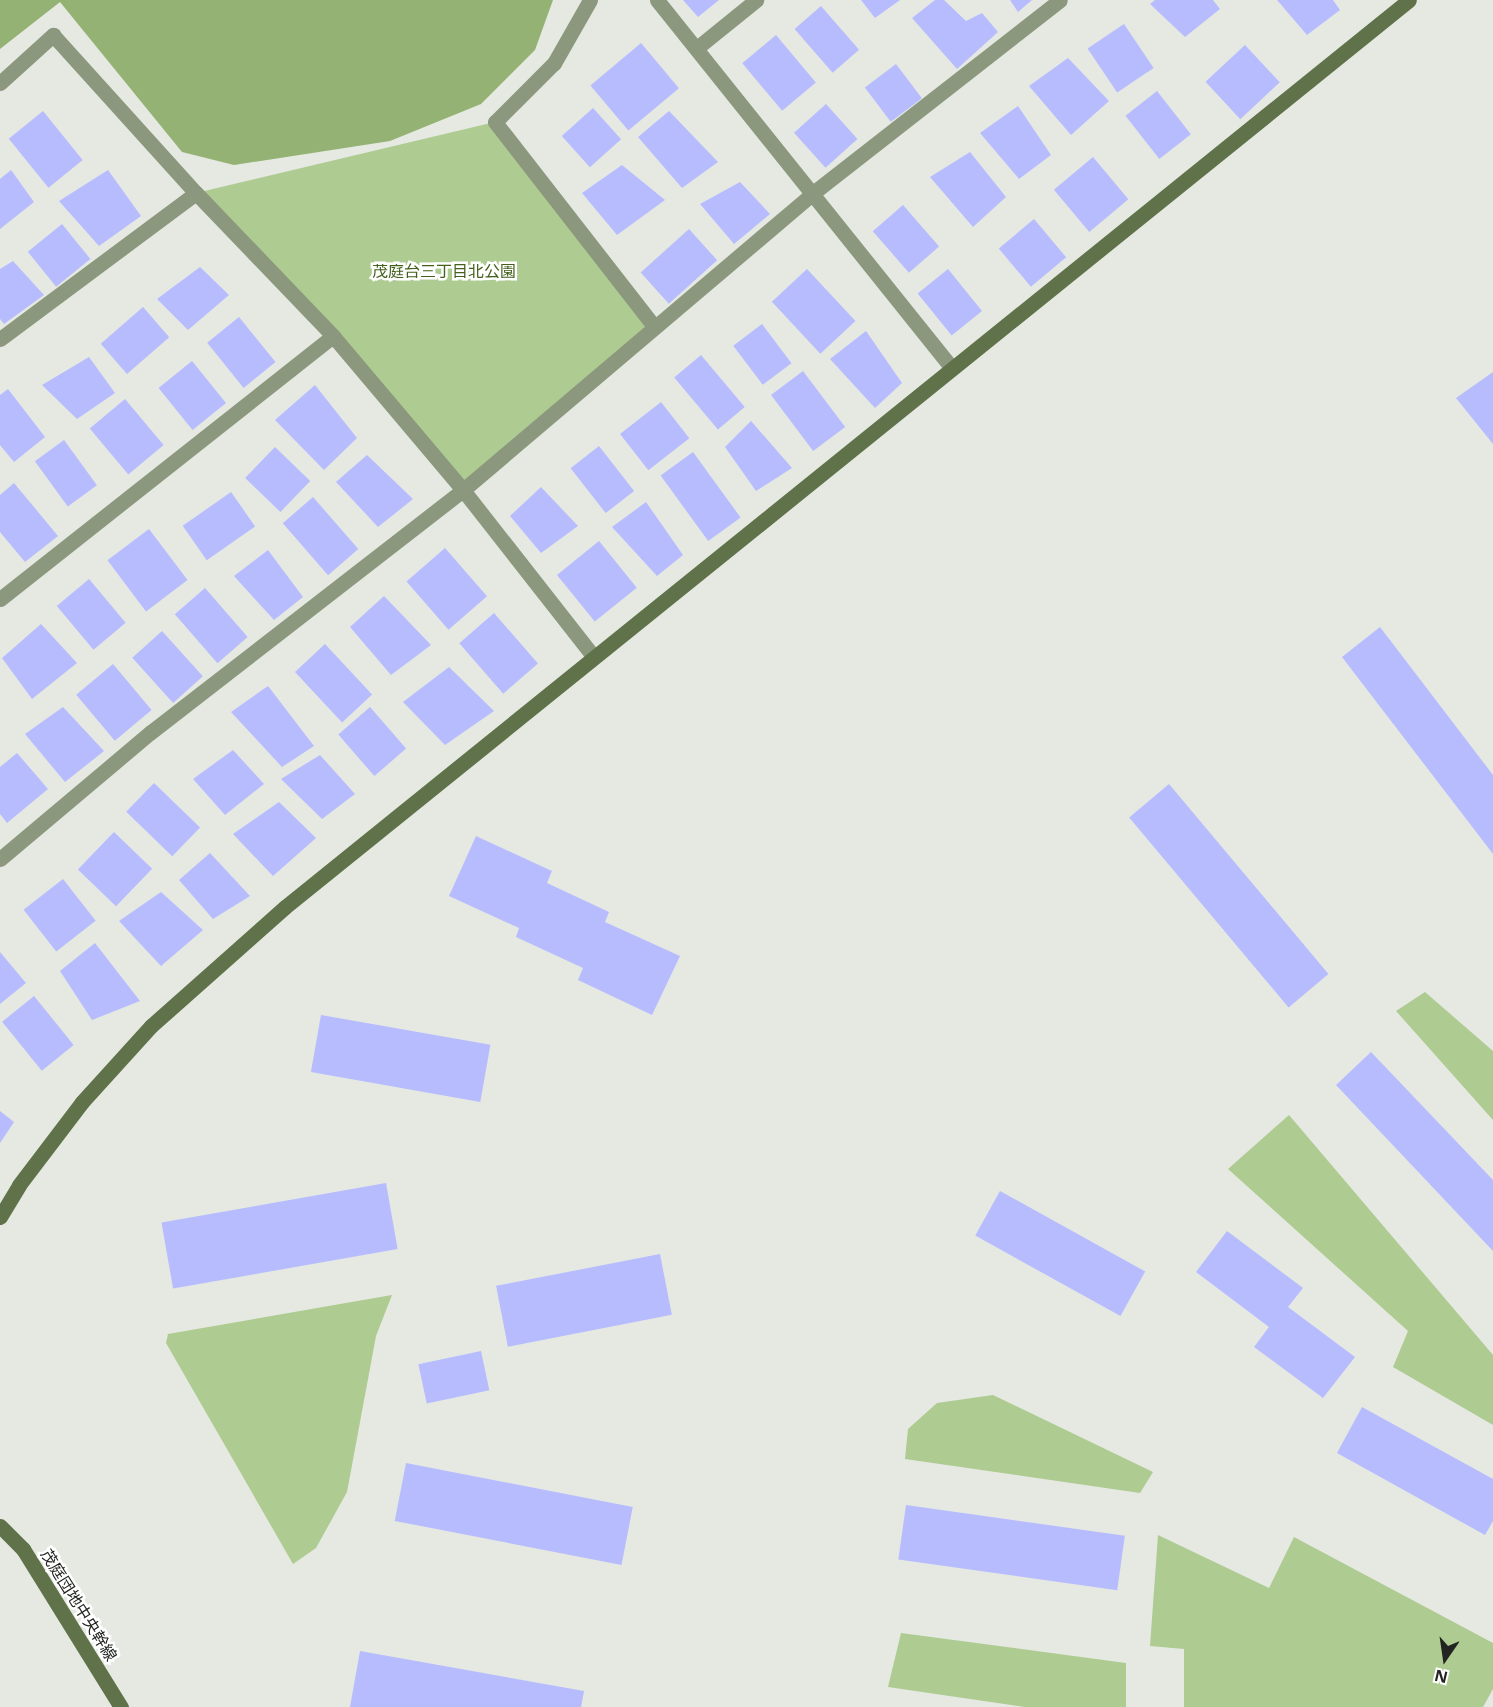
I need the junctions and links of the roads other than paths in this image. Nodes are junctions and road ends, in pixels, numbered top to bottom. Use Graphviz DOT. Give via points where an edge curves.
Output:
graph roads {
  1 [pos="590,0"];
  2 [pos="657,0"];
  3 [pos="756,0"];
  4 [pos="1060,0"];
  5 [pos="1410,0"];
  6 [pos="698,48"];
  7 [pos="0,82"];
  8 [pos="196,193"];
  9 [pos="813,193"];
  10 [pos="654,326"];
  11 [pos="333,336"];
  12 [pos="0,339"];
  13 [pos="951,367"];
  14 [pos="463,490"];
  15 [pos="0,599"];
  16 [pos="593,656"];
  17 [pos="0,859"];
  18 [pos="0,1217"];
  19 [pos="0,1526"];
  20 [pos="121,1707"];
  1 -- 10 [label="street" via="554,63 495,122"];
  2 -- 6 [label="street"];
  3 -- 6 [label="street"];
  4 -- 9 [label="street"];
  5 -- 13 [label="street"];
  6 -- 9 [label="street"];
  7 -- 8 [label="street" via="53,35"];
  8 -- 11 [label="street"];
  8 -- 12 [label="street"];
  9 -- 10 [label="street"];
  9 -- 13 [label="street"];
  10 -- 14 [label="street"];
  11 -- 14 [label="street"];
  11 -- 15 [label="street"];
  13 -- 16 [label="street"];
  14 -- 16 [label="street"];
  14 -- 17 [label="street" via="151,732"];
  16 -- 18 [label="street" via="285,907 151,1026 82,1102 19,1185"];
  19 -- 20 [label="street, 茂庭団地中央幹線" via="23,1549"];
}
